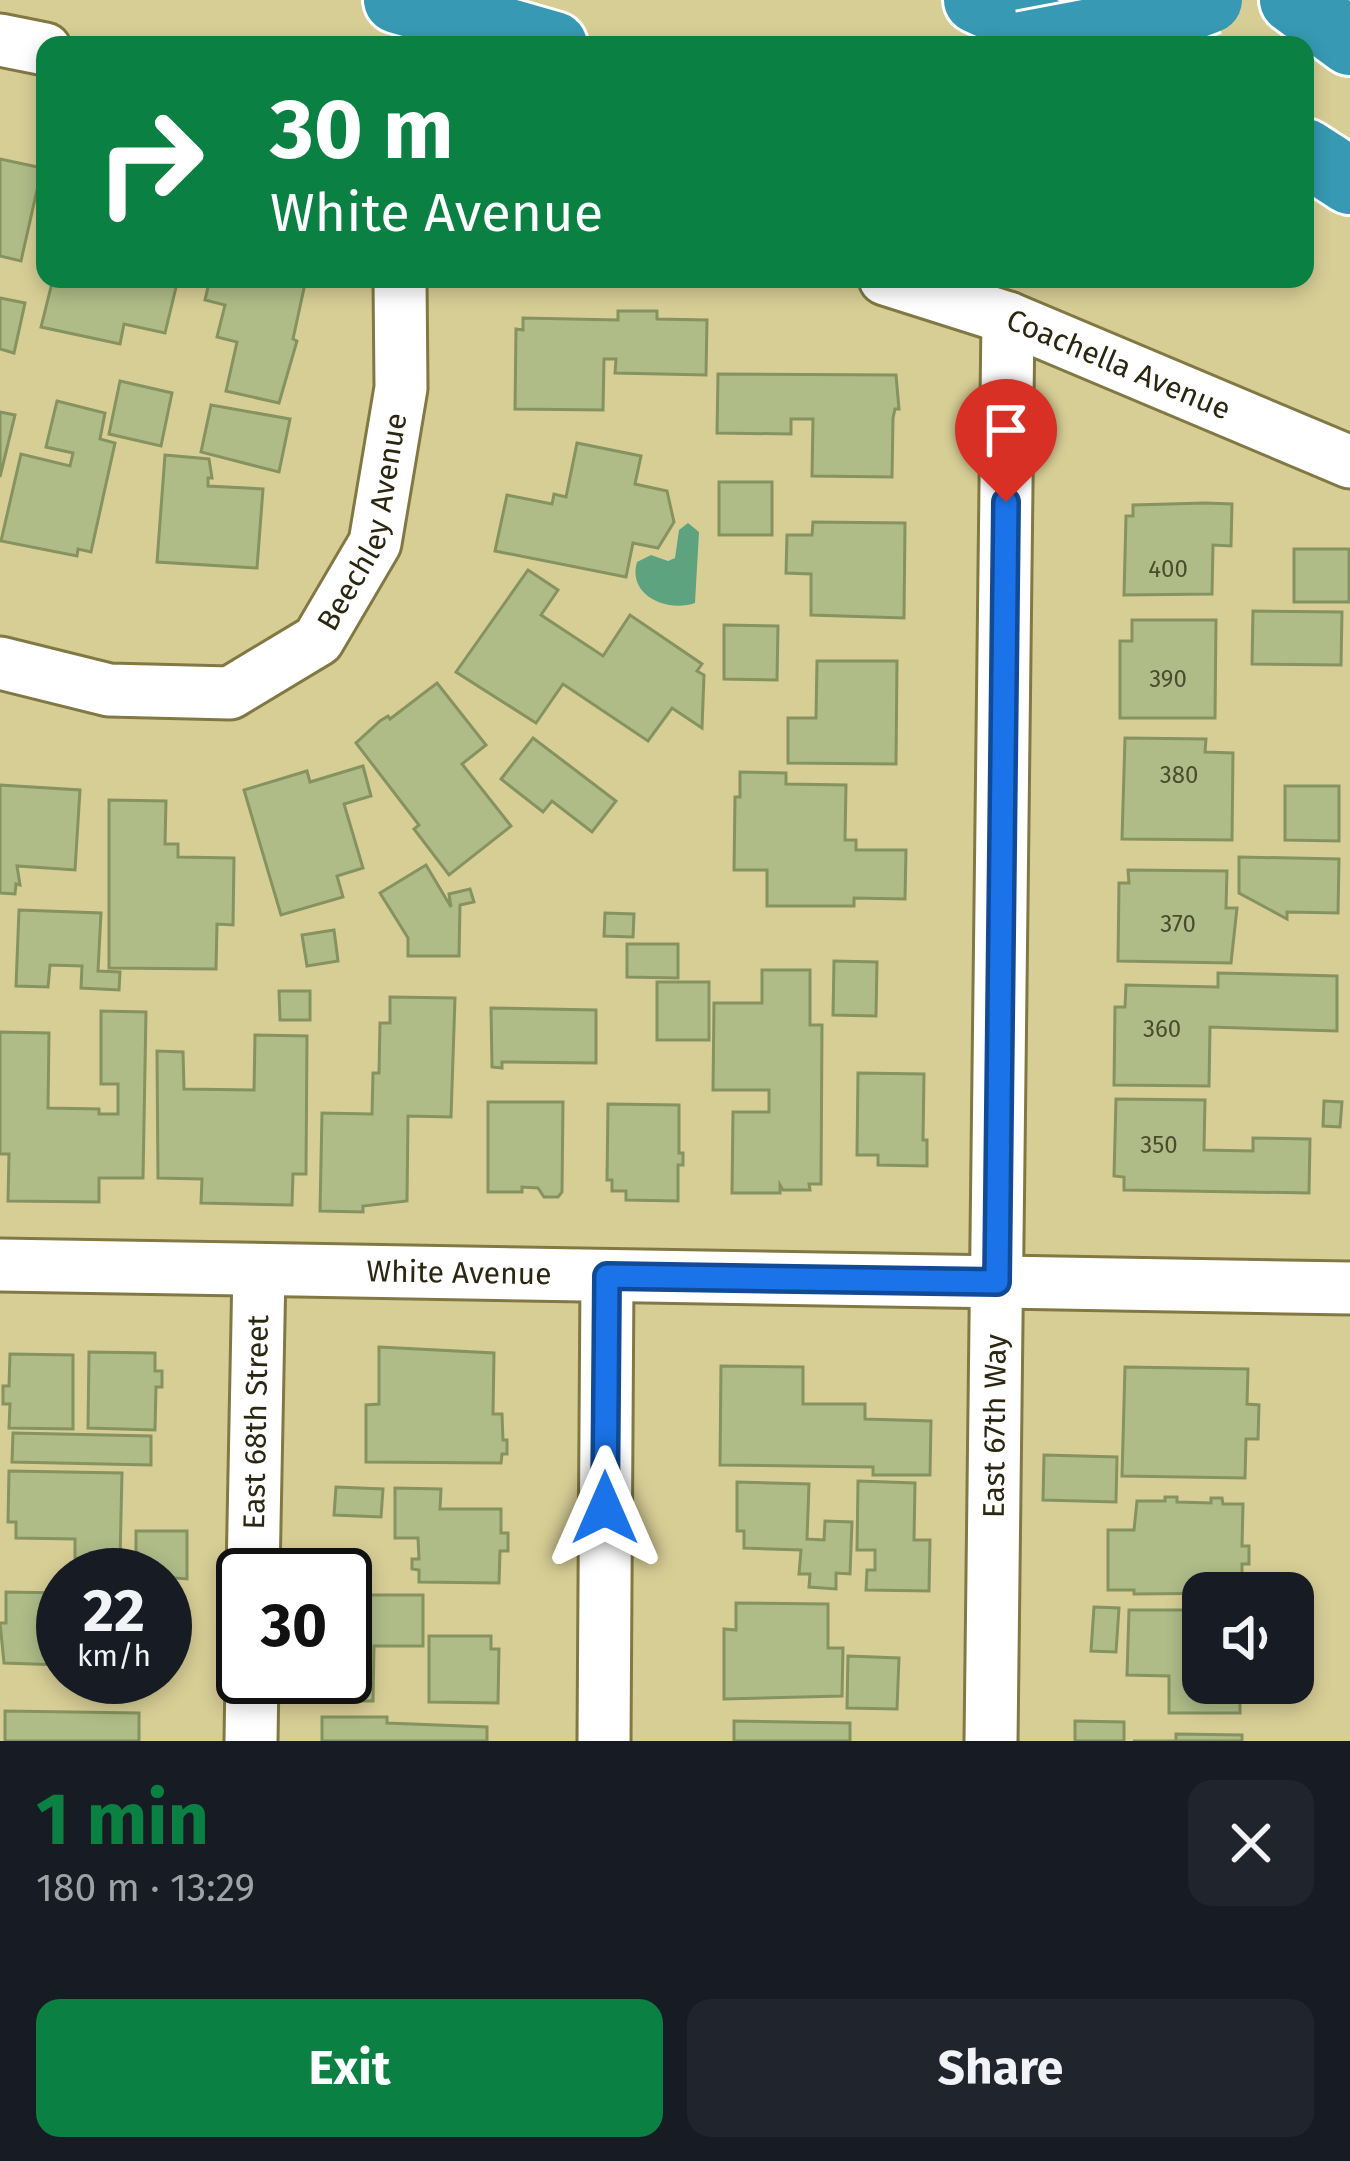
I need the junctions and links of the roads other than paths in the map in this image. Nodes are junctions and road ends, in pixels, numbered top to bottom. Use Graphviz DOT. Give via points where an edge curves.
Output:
graph roads {
  1 [pos="397,0"];
  2 [pos="976,0"];
  3 [pos="1209,0"];
  4 [pos="523,36"];
  5 [pos="1056,36"];
  6 [pos="1069,36"];
  7 [pos="0,40"];
  8 [pos="36,47"];
  9 [pos="1314,158"];
  10 [pos="1350,181"];
  11 [pos="400,288"];
  12 [pos="913,288"];
  13 [pos="1008,318"];
  14 [pos="1350,462"];
  15 [pos="0,663"];
  16 [pos="0,1265"];
  17 [pos="259,1270"];
  18 [pos="607,1276"];
  19 [pos="997,1282"];
  20 [pos="1350,1288"];
  21 [pos="254,1548"];
  22 [pos="251,1704"];
  23 [pos="250,1741"];
  24 [pos="604,1741"];
  25 [pos="991,1741"];
  1 -- 4 [label="highway"];
  2 -- 5 [label="highway"];
  3 -- 6 [label="highway, bridge"];
  7 -- 8 [label="street"];
  9 -- 10 [label="highway"];
  11 -- 15 [label="street, Beechley Avenue" via="400,388 375,543 318,640 230,692 109,690"];
  12 -- 13 [label="street, Coachella Avenue"];
  13 -- 14 [label="street, Coachella Avenue"];
  13 -- 19 [label="street, East 67th Way"];
  16 -- 17 [label="street, White Avenue"];
  17 -- 18 [label="street, White Avenue"];
  17 -- 21 [label="street, East 68th Street"];
  18 -- 19 [label="street, White Avenue"];
  18 -- 24 [label="street"];
  19 -- 20 [label="street, White Avenue"];
  19 -- 25 [label="street, East 67th Way"];
  22 -- 23 [label="street"];
}
